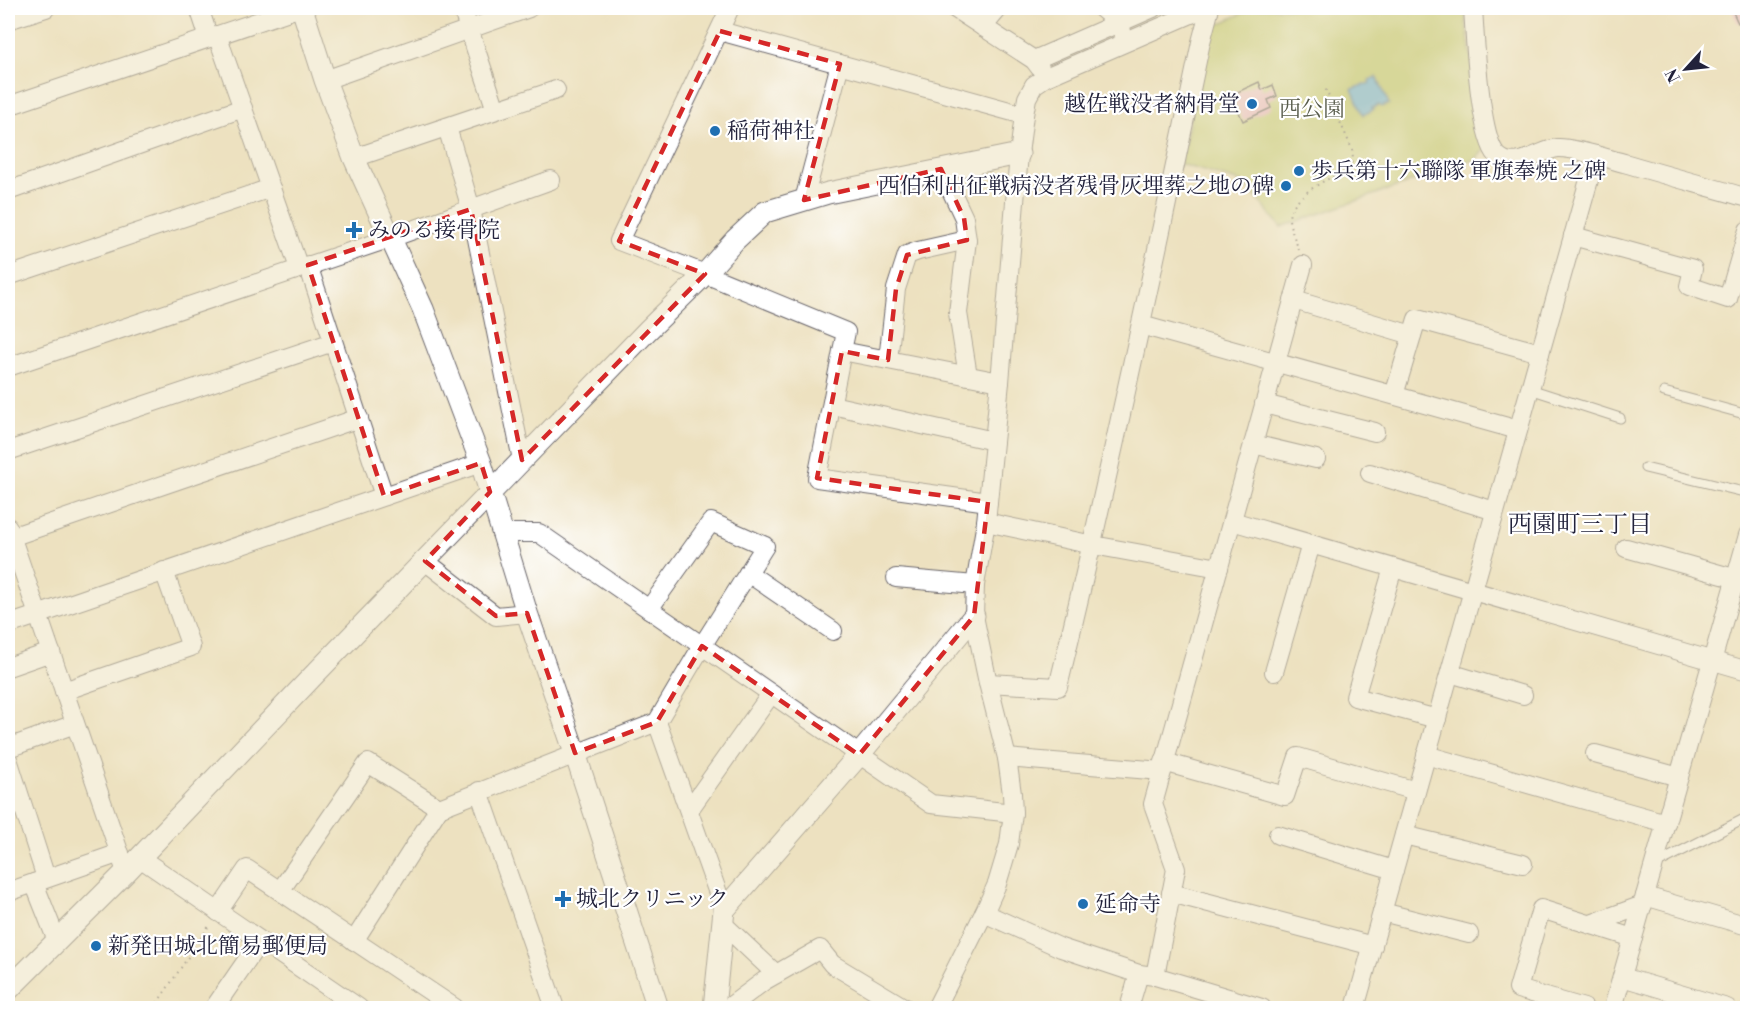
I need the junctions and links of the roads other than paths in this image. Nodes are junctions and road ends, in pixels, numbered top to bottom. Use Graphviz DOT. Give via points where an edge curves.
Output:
graph roads {
  1 [pos="46,8"];
  2 [pos="199,8"];
  3 [pos="300,8"];
  4 [pos="462,8"];
  5 [pos="529,8"];
  6 [pos="730,8"];
  7 [pos="954,8"];
  8 [pos="999,8"];
  9 [pos="1101,8"];
  10 [pos="1153,8"];
  11 [pos="1473,8"];
  12 [pos="1199,9"];
  13 [pos="8,20"];
  14 [pos="1119,23"];
  15 [pos="983,27"];
  16 [pos="469,29"];
  17 [pos="720,31"];
  18 [pos="213,36"];
  19 [pos="1127,41"];
  20 [pos="1034,60"];
  21 [pos="840,64"];
  22 [pos="1046,77"];
  23 [pos="325,80"];
  24 [pos="556,90"];
  25 [pos="8,106"];
  26 [pos="243,108"];
  27 [pos="496,110"];
  28 [pos="1024,115"];
  29 [pos="447,127"];
  30 [pos="1019,154"];
  31 [pos="1596,155"];
  32 [pos="354,158"];
  33 [pos="940,169"];
  34 [pos="551,180"];
  35 [pos="271,188"];
  36 [pos="8,191"];
  37 [pos="1748,198"];
  38 [pos="804,200"];
  39 [pos="471,208"];
  40 [pos="1748,230"];
  41 [pos="1573,236"];
  42 [pos="391,238"];
  43 [pos="967,240"];
  44 [pos="1303,266"];
  45 [pos="304,267"];
  46 [pos="705,274"];
  47 [pos="8,276"];
  48 [pos="1294,300"];
  49 [pos="1142,325"];
  50 [pos="1412,335"];
  51 [pos="333,342"];
  52 [pos="842,351"];
  53 [pos="1540,353"];
  54 [pos="888,360"];
  55 [pos="1276,362"];
  56 [pos="8,365"];
  57 [pos="968,376"];
  58 [pos="1000,382"];
  59 [pos="1530,389"];
  60 [pos="1664,392"];
  61 [pos="1394,395"];
  62 [pos="1264,404"];
  63 [pos="832,405"];
  64 [pos="1748,415"];
  65 [pos="359,418"];
  66 [pos="1620,418"];
  67 [pos="1518,430"];
  68 [pos="1375,432"];
  69 [pos="994,441"];
  70 [pos="1253,444"];
  71 [pos="8,451"];
  72 [pos="1316,459"];
  73 [pos="522,460"];
  74 [pos="481,463"];
  75 [pos="1645,468"];
  76 [pos="1370,472"];
  77 [pos="490,492"];
  78 [pos="1748,493"];
  79 [pos="384,496"];
  80 [pos="988,502"];
  81 [pos="1495,511"];
  82 [pos="1232,521"];
  83 [pos="986,522"];
  84 [pos="9,531"];
  85 [pos="501,533"];
  86 [pos="1748,535"];
  87 [pos="1311,544"];
  88 [pos="1093,545"];
  89 [pos="1626,548"];
  90 [pos="425,561"];
  91 [pos="1219,568"];
  92 [pos="1393,568"];
  93 [pos="164,572"];
  94 [pos="748,573"];
  95 [pos="896,578"];
  96 [pos="1741,580"];
  97 [pos="975,585"];
  98 [pos="1473,591"];
  99 [pos="649,609"];
  100 [pos="527,613"];
  101 [pos="38,615"];
  102 [pos="974,616"];
  103 [pos="8,625"];
  104 [pos="833,631"];
  105 [pos="702,646"];
  106 [pos="51,652"];
  107 [pos="1712,661"];
  108 [pos="8,667"];
  109 [pos="1748,671"];
  110 [pos="1274,672"];
  111 [pos="1450,673"];
  112 [pos="988,683"];
  113 [pos="64,692"];
  114 [pos="771,694"];
  115 [pos="1523,695"];
  116 [pos="1437,719"];
  117 [pos="657,722"];
  118 [pos="75,724"];
  119 [pos="8,748"];
  120 [pos="575,753"];
  121 [pos="1426,754"];
  122 [pos="1595,754"];
  123 [pos="859,755"];
  124 [pos="1007,758"];
  125 [pos="8,759"];
  126 [pos="1163,767"];
  127 [pos="1679,777"];
  128 [pos="479,791"];
  129 [pos="1416,791"];
  130 [pos="439,808"];
  131 [pos="688,810"];
  132 [pos="1013,813"];
  133 [pos="1748,817"];
  134 [pos="1666,823"];
  135 [pos="1404,834"];
  136 [pos="1278,835"];
  137 [pos="128,861"];
  138 [pos="1523,864"];
  139 [pos="1654,865"];
  140 [pos="1394,870"];
  141 [pos="40,880"];
  142 [pos="280,891"];
  143 [pos="8,892"];
  144 [pos="1172,893"];
  145 [pos="1644,900"];
  146 [pos="218,912"];
  147 [pos="1382,912"];
  148 [pos="984,913"];
  149 [pos="723,917"];
  150 [pos="1591,924"];
  151 [pos="1748,926"];
  152 [pos="1469,934"];
  153 [pos="1633,938"];
  154 [pos="57,941"];
  155 [pos="260,941"];
  156 [pos="354,941"];
  157 [pos="1372,946"];
  158 [pos="776,974"];
  159 [pos="1147,975"];
  160 [pos="1622,977"];
  161 [pos="9,982"];
  162 [pos="334,1001"];
  163 [pos="214,1008"];
  164 [pos="359,1008"];
  165 [pos="452,1008"];
  166 [pos="555,1008"];
  167 [pos="658,1008"];
  168 [pos="714,1008"];
  169 [pos="728,1008"];
  170 [pos="905,1008"];
  171 [pos="936,1008"];
  172 [pos="1129,1008"];
  173 [pos="1262,1008"];
  174 [pos="1355,1008"];
  175 [pos="1584,1008"];
  176 [pos="1613,1008"];
  177 [pos="1727,1008"];
  1 -- 13 [label="street"];
  2 -- 18 [label="street"];
  3 -- 18 [label="street"];
  3 -- 23 [label="street"];
  4 -- 16 [label="street"];
  5 -- 16 [label="street"];
  6 -- 17 [label="street"];
  7 -- 15 [label="street"];
  8 -- 15 [label="street"];
  9 -- 14 [label="street"];
  10 -- 14 [label="street"];
  11 -- 31 [label="street" via="1483,109 1490,143 1497,155 1524,161 1559,148"];
  12 -- 19 [label="street"];
  12 -- 49 [label="street" via="1201,42"];
  14 -- 19 [label="street"];
  14 -- 20 [label="street"];
  15 -- 20 [label="street"];
  16 -- 23 [label="street"];
  16 -- 27 [label="street"];
  17 -- 21 [label="street"];
  17 -- 46 [label="street" via="619,241"];
  18 -- 25 [label="street"];
  18 -- 26 [label="street"];
  19 -- 22 [label="street"];
  20 -- 22 [label="street"];
  21 -- 28 [label="street"];
  21 -- 38 [label="street"];
  22 -- 28 [label="street" via="1034,85"];
  23 -- 32 [label="street"];
  24 -- 27 [label="street"];
  26 -- 35 [label="street"];
  26 -- 36 [label="street"];
  27 -- 29 [label="street"];
  28 -- 30 [label="street"];
  29 -- 32 [label="street"];
  29 -- 39 [label="street"];
  30 -- 33 [label="street"];
  30 -- 58 [label="street"];
  31 -- 37 [label="street"];
  31 -- 41 [label="street"];
  32 -- 42 [label="street"];
  33 -- 38 [label="street"];
  33 -- 43 [label="street" via="964,218"];
  34 -- 39 [label="street"];
  35 -- 45 [label="street"];
  35 -- 47 [label="street"];
  38 -- 46 [label="street" via="765,212"];
  39 -- 42 [label="street"];
  39 -- 73 [label="street"];
  40 -- 41 [label="street" via="1728,299 1689,286 1693,269"];
  41 -- 53 [label="street"];
  42 -- 45 [label="street"];
  42 -- 74 [label="street" via="423,309"];
  43 -- 54 [label="street" via="907,255 896,289"];
  43 -- 57 [label="street" via="958,312"];
  44 -- 48 [label="street"];
  45 -- 51 [label="street"];
  45 -- 56 [label="street"];
  46 -- 52 [label="street" via="846,332"];
  46 -- 73 [label="street"];
  48 -- 50 [label="street"];
  48 -- 55 [label="street"];
  49 -- 55 [label="street"];
  49 -- 88 [label="street"];
  50 -- 53 [label="street" via="1417,319"];
  50 -- 61 [label="street"];
  51 -- 65 [label="street"];
  51 -- 71 [label="street"];
  52 -- 54 [label="street"];
  52 -- 63 [label="street"];
  53 -- 59 [label="street"];
  54 -- 57 [label="street"];
  55 -- 61 [label="street"];
  55 -- 62 [label="street"];
  57 -- 58 [label="street"];
  58 -- 69 [label="street"];
  59 -- 66 [label="lane"];
  59 -- 67 [label="street"];
  60 -- 64 [label="lane"];
  61 -- 67 [label="street"];
  62 -- 68 [label="street"];
  62 -- 70 [label="street"];
  63 -- 69 [label="street"];
  63 -- 80 [label="street" via="817,478"];
  65 -- 79 [label="street"];
  65 -- 84 [label="street"];
  67 -- 81 [label="street"];
  69 -- 80 [label="street"];
  70 -- 72 [label="street"];
  70 -- 82 [label="street"];
  73 -- 77 [label="street"];
  74 -- 77 [label="street"];
  74 -- 79 [label="street"];
  75 -- 78 [label="lane"];
  76 -- 81 [label="street"];
  77 -- 85 [label="street"];
  77 -- 90 [label="street"];
  79 -- 93 [label="street"];
  80 -- 83 [label="street"];
  81 -- 98 [label="street"];
  82 -- 87 [label="street"];
  82 -- 91 [label="street"];
  83 -- 88 [label="street"];
  83 -- 97 [label="street"];
  84 -- 101 [label="street"];
  85 -- 99 [label="street" via="539,533"];
  85 -- 100 [label="street"];
  86 -- 96 [label="street"];
  87 -- 92 [label="street"];
  87 -- 110 [label="street"];
  88 -- 91 [label="street"];
  88 -- 112 [label="street" via="1058,687"];
  89 -- 96 [label="street"];
  90 -- 100 [label="street" via="496,616"];
  90 -- 137 [label="street"];
  91 -- 126 [label="street"];
  92 -- 98 [label="street"];
  92 -- 116 [label="street" via="1355,698"];
  93 -- 101 [label="street"];
  93 -- 113 [label="street" via="190,647"];
  94 -- 99 [label="street" via="765,546 711,522"];
  94 -- 104 [label="street"];
  94 -- 105 [label="street"];
  95 -- 97 [label="street"];
  96 -- 107 [label="street"];
  97 -- 102 [label="street"];
  98 -- 107 [label="street"];
  98 -- 111 [label="street"];
  99 -- 105 [label="street"];
  100 -- 120 [label="street"];
  101 -- 103 [label="street"];
  101 -- 106 [label="street"];
  102 -- 112 [label="street"];
  102 -- 123 [label="street"];
  105 -- 114 [label="street"];
  105 -- 117 [label="street"];
  106 -- 108 [label="street"];
  106 -- 113 [label="street"];
  107 -- 109 [label="street"];
  107 -- 127 [label="street"];
  111 -- 115 [label="street"];
  111 -- 116 [label="street"];
  112 -- 124 [label="street"];
  113 -- 118 [label="street"];
  114 -- 123 [label="street"];
  114 -- 131 [label="street"];
  116 -- 121 [label="street"];
  117 -- 120 [label="street"];
  117 -- 131 [label="street"];
  118 -- 119 [label="street"];
  118 -- 137 [label="street"];
  120 -- 128 [label="street"];
  120 -- 167 [label="street"];
  121 -- 129 [label="street"];
  121 -- 134 [label="street"];
  122 -- 127 [label="street"];
  123 -- 132 [label="street" via="931,804"];
  123 -- 149 [label="street"];
  124 -- 126 [label="street"];
  124 -- 132 [label="street"];
  125 -- 141 [label="street"];
  126 -- 129 [label="street" via="1285,796 1298,757"];
  126 -- 144 [label="street" via="1153,804 1176,869"];
  127 -- 134 [label="street"];
  128 -- 130 [label="street"];
  128 -- 166 [label="street"];
  129 -- 135 [label="street"];
  130 -- 142 [label="street" via="368,763"];
  130 -- 156 [label="street"];
  131 -- 149 [label="street"];
  132 -- 148 [label="street" via="1009,844"];
  133 -- 139 [label="lane"];
  134 -- 139 [label="street"];
  135 -- 138 [label="street"];
  135 -- 140 [label="street"];
  136 -- 140 [label="street"];
  137 -- 141 [label="street"];
  137 -- 146 [label="street"];
  137 -- 154 [label="street"];
  139 -- 145 [label="street"];
  140 -- 147 [label="street"];
  141 -- 143 [label="street"];
  141 -- 154 [label="street"];
  142 -- 146 [label="street" via="247,869"];
  142 -- 156 [label="street"];
  144 -- 157 [label="street"];
  144 -- 159 [label="street"];
  145 -- 150 [label="street"];
  145 -- 151 [label="street"];
  145 -- 153 [label="street"];
  146 -- 155 [label="street"];
  147 -- 152 [label="street"];
  147 -- 157 [label="street"];
  148 -- 159 [label="street" via="1061,948"];
  148 -- 171 [label="street"];
  149 -- 158 [label="street"];
  149 -- 168 [label="street"];
  150 -- 153 [label="street"];
  150 -- 175 [label="street" via="1541,909 1518,989"];
  153 -- 160 [label="street"];
  154 -- 161 [label="street"];
  155 -- 162 [label="street"];
  155 -- 163 [label="street"];
  156 -- 165 [label="street"];
  157 -- 174 [label="street"];
  158 -- 169 [label="street"];
  158 -- 170 [label="street" via="820,949 832,964"];
  159 -- 172 [label="street"];
  159 -- 173 [label="street"];
  160 -- 176 [label="street"];
  160 -- 177 [label="street"];
  162 -- 164 [label="street"];
}
